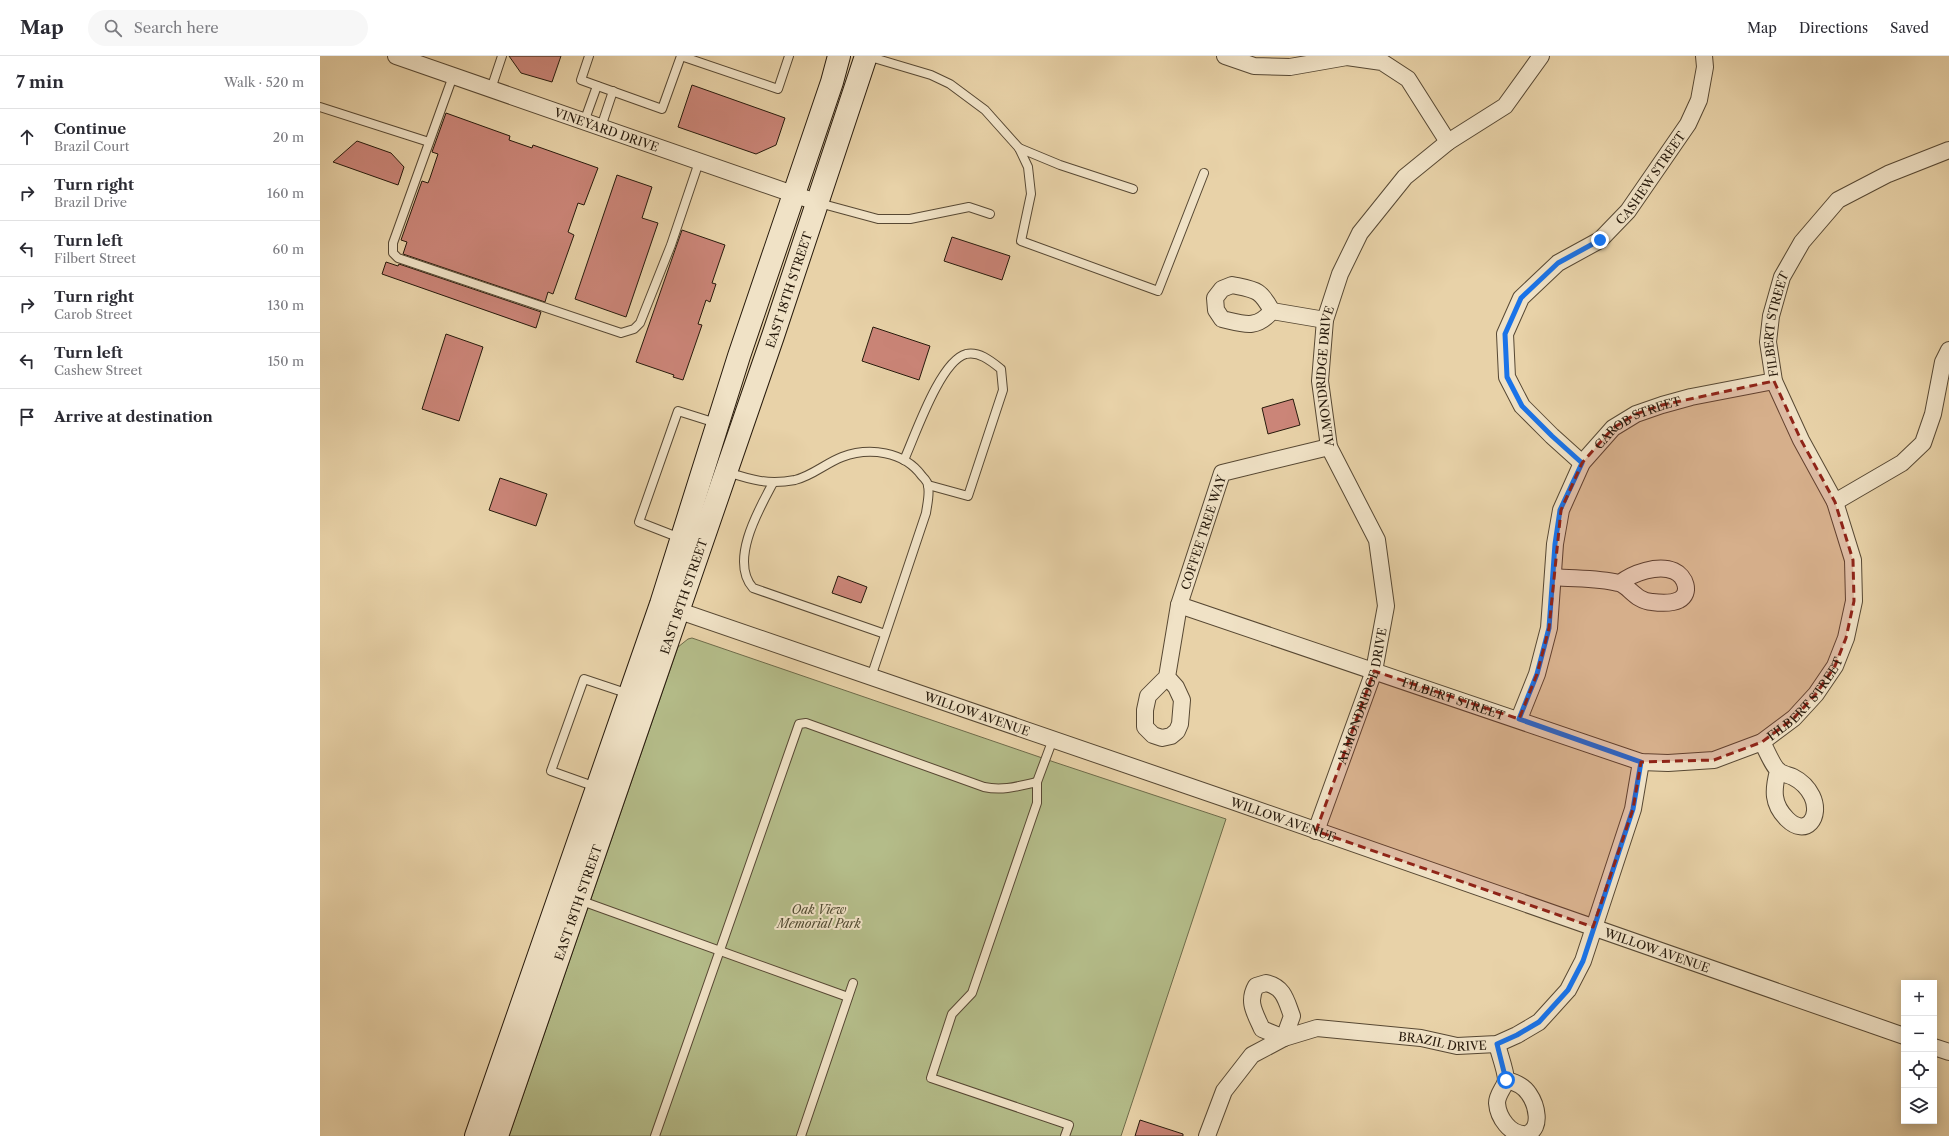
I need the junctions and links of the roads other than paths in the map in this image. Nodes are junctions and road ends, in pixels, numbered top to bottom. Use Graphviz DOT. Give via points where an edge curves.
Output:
graph roads {
  1 [pos="396,56"];
  2 [pos="502,56"];
  3 [pos="589,56"];
  4 [pos="681,56"];
  5 [pos="789,56"];
  6 [pos="839,56"];
  7 [pos="867,56"];
  8 [pos="1225,56"];
  9 [pos="1541,56"];
  10 [pos="1704,56"];
  11 [pos="452,76"];
  12 [pos="597,86"];
  13 [pos="491,89"];
  14 [pos="613,91"];
  15 [pos="320,107"];
  16 [pos="584,122"];
  17 [pos="600,127"];
  18 [pos="429,142"];
  19 [pos="1448,142"];
  20 [pos="1019,148"];
  21 [pos="1949,150"];
  22 [pos="699,162"];
  23 [pos="1204,173"];
  24 [pos="1133,188"];
  25 [pos="793,194"];
  26 [pos="816,202"];
  27 [pos="990,214"];
  28 [pos="1272,311"];
  29 [pos="1325,320"];
  30 [pos="1949,350"];
  31 [pos="1774,381"];
  32 [pos="717,423"];
  33 [pos="1329,447"];
  34 [pos="904,460"];
  35 [pos="1582,463"];
  36 [pos="726,471"];
  37 [pos="773,483"];
  38 [pos="928,485"];
  39 [pos="1835,502"];
  40 [pos="681,538"];
  41 [pos="1554,577"];
  42 [pos="1620,583"];
  43 [pos="1179,605"];
  44 [pos="670,607"];
  45 [pos="885,634"];
  46 [pos="1374,671"];
  47 [pos="871,676"];
  48 [pos="1167,677"];
  49 [pos="630,694"];
  50 [pos="1519,719"];
  51 [pos="1053,739"];
  52 [pos="1762,742"];
  53 [pos="1641,762"];
  54 [pos="1778,771"];
  55 [pos="1038,782"];
  56 [pos="598,788"];
  57 [pos="1316,831"];
  58 [pos="578,900"];
  59 [pos="1593,927"];
  60 [pos="719,951"];
  61 [pos="853,983"];
  62 [pos="848,997"];
  63 [pos="1901,1035"];
  64 [pos="1497,1044"];
  65 [pos="1937,1048"];
  66 [pos="1949,1052"];
  67 [pos="1506,1080"];
  68 [pos="801,1134"];
  69 [pos="476,1136"];
  70 [pos="497,1136"];
  71 [pos="655,1136"];
  72 [pos="811,1136"];
  73 [pos="1065,1136"];
  74 [pos="1207,1136"];
  1 -- 11 [label="street, VINEYARD DRIVE"];
  2 -- 13 [label="lane"];
  3 -- 12 [label="lane" via="581,80"];
  4 -- 5 [label="lane" via="778,89"];
  4 -- 14 [label="lane" via="662,108"];
  6 -- 25 [label="main road, EAST 18TH STREET"];
  7 -- 20 [label="lane" via="931,75 950,84 984,110"];
  7 -- 26 [label="main road, EAST 18TH STREET"];
  8 -- 19 [label="street" via="1254,66 1290,67 1347,57 1382,62 1408,79"];
  9 -- 19 [label="street, ALMONDRIDGE DRIVE" via="1505,106"];
  10 -- 35 [label="street, CASHEW STREET" via="1705,67 1699,100 1688,124 1628,211 1600,240 1558,263 1521,298 1505,334 1507,377 1522,406"];
  11 -- 13 [label="street, VINEYARD DRIVE"];
  11 -- 18 [label="lane"];
  12 -- 14 [label="lane"];
  12 -- 16 [label="lane"];
  13 -- 16 [label="street, VINEYARD DRIVE"];
  14 -- 17 [label="lane"];
  15 -- 18 [label="lane"];
  16 -- 17 [label="street, VINEYARD DRIVE"];
  17 -- 22 [label="street, VINEYARD DRIVE"];
  18 -- 22 [label="lane" via="393,242 393,253 398,258 621,333 634,329 640,323 671,245"];
  19 -- 29 [label="street, ALMONDRIDGE DRIVE" via="1406,177 1360,232 1340,274"];
  20 -- 23 [label="lane" via="1028,167 1031,194 1021,241 1158,291"];
  20 -- 24 [label="lane" via="1060,165"];
  21 -- 31 [label="street, FILBERT STREET" via="1888,174 1838,200 1802,242 1782,277 1771,316 1768,342"];
  22 -- 25 [label="street, VINEYARD DRIVE"];
  25 -- 26 [label="street, VINEYARD DRIVE"];
  25 -- 32 [label="main road, EAST 18TH STREET"];
  26 -- 27 [label="lane" via="878,219 910,219 969,207"];
  26 -- 36 [label="main road, EAST 18TH STREET"];
  28 -- 29 [label="street"];
  29 -- 33 [label="street, ALMONDRIDGE DRIVE" via="1320,381"];
  30 -- 39 [label="street" via="1943,362 1933,414 1923,443 1902,463"];
  31 -- 35 [label="street, CAROB STREET" via="1692,397 1636,414 1613,428"];
  31 -- 39 [label="street, FILBERT STREET" via="1801,440"];
  32 -- 40 [label="main road, EAST 18TH STREET"];
  32 -- 40 [label="lane" via="678,410 639,522"];
  33 -- 43 [label="street, COFFEE TREE WAY" via="1222,473"];
  33 -- 46 [label="street, ALMONDRIDGE DRIVE" via="1377,540 1386,606"];
  34 -- 37 [label="lane" via="893,454 866,451 841,457 816,472 797,479"];
  34 -- 38 [label="lane" via="916,467"];
  34 -- 38 [label="lane" via="940,379 955,359 967,354 987,357 1001,369 1003,390 968,496"];
  35 -- 41 [label="street, CAROB STREET" via="1560,510"];
  36 -- 37 [label="lane" via="754,481"];
  36 -- 44 [label="main road, EAST 18TH STREET"];
  37 -- 45 [label="lane" via="749,533 744,573 748,583 753,588"];
  38 -- 45 [label="lane" via="926,513"];
  39 -- 52 [label="street, FILBERT STREET" via="1854,560 1854,601 1846,638 1835,666 1816,694 1794,718"];
  40 -- 44 [label="main road, EAST 18TH STREET"];
  41 -- 42 [label="street"];
  41 -- 50 [label="street, CAROB STREET" via="1549,628 1537,674"];
  43 -- 46 [label="street, FILBERT STREET"];
  43 -- 48 [label="street"];
  44 -- 47 [label="street, WILLOW AVENUE"];
  44 -- 49 [label="main road, EAST 18TH STREET"];
  44 -- 58 [label="main road, EAST 18TH STREET"];
  45 -- 47 [label="lane"];
  46 -- 50 [label="street, FILBERT STREET"];
  46 -- 57 [label="street, ALMONDRIDGE DRIVE"];
  47 -- 51 [label="street, WILLOW AVENUE"];
  49 -- 56 [label="main road, EAST 18TH STREET"];
  49 -- 56 [label="lane" via="584,679 551,771"];
  50 -- 53 [label="street, FILBERT STREET"];
  51 -- 55 [label="lane"];
  51 -- 57 [label="street, WILLOW AVENUE"];
  52 -- 53 [label="street, FILBERT STREET" via="1714,760"];
  52 -- 54 [label="street"];
  53 -- 59 [label="street, BRAZIL DRIVE" via="1633,809"];
  55 -- 60 [label="lane" via="1005,789 984,787 806,723 799,724"];
  55 -- 73 [label="lane" via="1037,803 972,993 952,1014 931,1078 1068,1125"];
  56 -- 69 [label="main road, EAST 18TH STREET"];
  57 -- 59 [label="street, WILLOW AVENUE"];
  58 -- 60 [label="lane"];
  58 -- 70 [label="main road, EAST 18TH STREET"];
  59 -- 63 [label="street, WILLOW AVENUE"];
  59 -- 64 [label="street, BRAZIL DRIVE" via="1583,961 1568,990 1539,1022"];
  60 -- 62 [label="lane"];
  60 -- 71 [label="lane"];
  61 -- 62 [label="lane"];
  62 -- 68 [label="lane"];
  64 -- 67 [label="street"];
  64 -- 74 [label="street, BRAZIL DRIVE" via="1457,1046 1421,1038 1317,1028 1284,1038 1252,1055 1224,1091"];
  65 -- 66 [label="street"];
  68 -- 72 [label="lane"];
}
